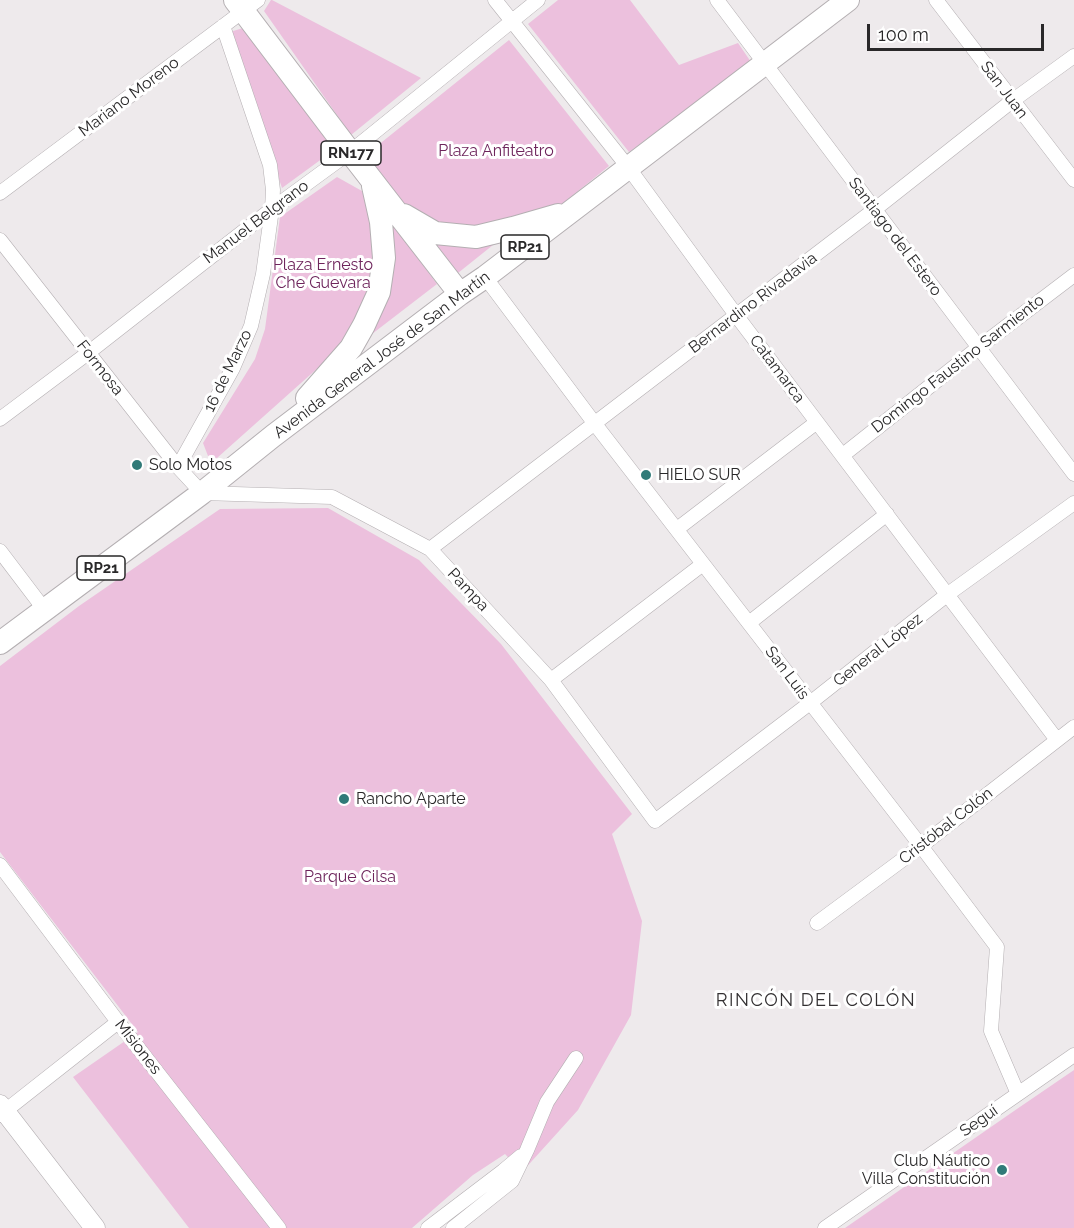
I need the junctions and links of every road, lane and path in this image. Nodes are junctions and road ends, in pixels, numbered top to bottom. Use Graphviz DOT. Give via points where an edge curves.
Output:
graph roads {
  1 [pos="495,0"];
  2 [pos="538,0"];
  3 [pos="717,0"];
  4 [pos="848,0"];
  5 [pos="936,0"];
  6 [pos="246,4"];
  7 [pos="512,21"];
  8 [pos="223,26"];
  9 [pos="1074,56"];
  10 [pos="765,63"];
  11 [pos="1012,101"];
  12 [pos="350,152"];
  13 [pos="628,167"];
  14 [pos="371,179"];
  15 [pos="1074,180"];
  16 [pos="0,193"];
  17 [pos="272,209"];
  18 [pos="395,209"];
  19 [pos="574,210"];
  20 [pos="874,210"];
  21 [pos="0,240"];
  22 [pos="1074,274"];
  23 [pos="485,277"];
  24 [pos="460,294"];
  25 [pos="736,315"];
  26 [pos="978,348"];
  27 [pos="88,353"];
  28 [pos="0,419"];
  29 [pos="818,422"];
  30 [pos="595,424"];
  31 [pos="273,436"];
  32 [pos="843,455"];
  33 [pos="178,467"];
  34 [pos="1074,474"];
  35 [pos="202,493"];
  36 [pos="1074,503"];
  37 [pos="887,514"];
  38 [pos="677,529"];
  39 [pos="430,549"];
  40 [pos="0,551"];
  41 [pos="703,564"];
  42 [pos="948,594"];
  43 [pos="44,609"];
  44 [pos="749,623"];
  45 [pos="0,643"];
  46 [pos="551,680"];
  47 [pos="810,703"];
  48 [pos="1074,727"];
  49 [pos="1057,740"];
  50 [pos="654,821"];
  51 [pos="921,846"];
  52 [pos="0,865"];
  53 [pos="817,923"];
  54 [pos="118,1022"];
  55 [pos="1074,1056"];
  56 [pos="576,1058"];
  57 [pos="1018,1094"];
  58 [pos="2,1110"];
  59 [pos="527,1150"];
  60 [pos="95,1228"];
  61 [pos="279,1228"];
  62 [pos="428,1228"];
  63 [pos="453,1228"];
  64 [pos="825,1228"];
  1 -- 7 [label="street, Catamarca"];
  2 -- 7 [label="street, Manuel Belgrano"];
  3 -- 10 [label="street, Santiago del Estero"];
  4 -- 10 [label="main road, Avenida General José de San Martín / RP21"];
  5 -- 11 [label="street, San Juan"];
  6 -- 8 [label="street, Mariano Moreno"];
  6 -- 12 [label="main road, RN177"];
  7 -- 12 [label="street, Manuel Belgrano"];
  7 -- 13 [label="street, Catamarca"];
  8 -- 16 [label="street, Mariano Moreno"];
  8 -- 17 [label="street, 16 de Marzo" via="270,165"];
  9 -- 11 [label="street, Bernardino Rivadavia"];
  10 -- 13 [label="main road, Avenida General José de San Martín / RP21"];
  10 -- 20 [label="street, Santiago del Estero"];
  11 -- 15 [label="street, San Juan"];
  11 -- 20 [label="street, Bernardino Rivadavia"];
  12 -- 14 [label="main road, RN177"];
  12 -- 17 [label="street, Manuel Belgrano"];
  13 -- 19 [label="main road, Avenida General José de San Martín / RP21"];
  13 -- 25 [label="street, Catamarca"];
  14 -- 18 [label="main road, RN177"];
  14 -- 31 [label="main road" via="384,258 379,292 351,348"];
  17 -- 27 [label="street, Manuel Belgrano"];
  17 -- 33 [label="street, 16 de Marzo" via="251,326 233,368"];
  18 -- 19 [label="main road" via="435,233 476,237"];
  18 -- 24 [label="main road, RN177"];
  19 -- 23 [label="main road, Avenida General José de San Martín / RP21"];
  20 -- 25 [label="street, Bernardino Rivadavia"];
  20 -- 26 [label="street, Santiago del Estero"];
  21 -- 27 [label="street, Formosa"];
  22 -- 26 [label="street, Domingo Faustino Sarmiento"];
  23 -- 24 [label="main road, Avenida General José de San Martín / RP21"];
  23 -- 30 [label="street, San Luis"];
  24 -- 31 [label="main road, Avenida General José de San Martín / RP21"];
  25 -- 29 [label="street, Catamarca"];
  25 -- 30 [label="street, Bernardino Rivadavia"];
  26 -- 32 [label="street, Domingo Faustino Sarmiento"];
  26 -- 34 [label="street, Santiago del Estero"];
  27 -- 28 [label="street, Manuel Belgrano"];
  27 -- 33 [label="street, Formosa"];
  29 -- 32 [label="street, Catamarca"];
  29 -- 38 [label="street"];
  30 -- 38 [label="street, San Luis"];
  30 -- 39 [label="street, Bernardino Rivadavia"];
  31 -- 35 [label="main road, Avenida General José de San Martín / RP21"];
  32 -- 37 [label="street, Catamarca"];
  33 -- 35 [label="street, Formosa"];
  35 -- 39 [label="street, Pampa" via="332,497"];
  35 -- 43 [label="main road, Avenida General José de San Martín / RP21"];
  36 -- 42 [label="street, General López"];
  37 -- 42 [label="street, Catamarca"];
  37 -- 44 [label="street"];
  38 -- 41 [label="street, San Luis"];
  39 -- 46 [label="street, Pampa"];
  40 -- 43 [label="street"];
  41 -- 44 [label="street, San Luis"];
  41 -- 46 [label="street"];
  42 -- 47 [label="street, General López"];
  42 -- 49 [label="street, Catamarca"];
  43 -- 45 [label="main road, Avenida General José de San Martín / RP21"];
  44 -- 47 [label="street, San Luis"];
  46 -- 50 [label="street, Pampa"];
  47 -- 50 [label="street, General López"];
  47 -- 51 [label="street, San Luis"];
  48 -- 49 [label="street, Cristóbal Colón"];
  49 -- 51 [label="street, Cristóbal Colón"];
  51 -- 53 [label="street, Cristóbal Colón"];
  51 -- 57 [label="street, San Luis" via="997,947 991,1031"];
  52 -- 54 [label="street, Misiones"];
  54 -- 58 [label="street"];
  54 -- 61 [label="street, Misiones"];
  55 -- 57 [label="street, Seguí"];
  56 -- 59 [label="street" via="548,1102"];
  57 -- 64 [label="street, Seguí"];
  58 -- 60 [label="main road"];
  59 -- 62 [label="street"];
  59 -- 63 [label="street" via="512,1181"];
}
